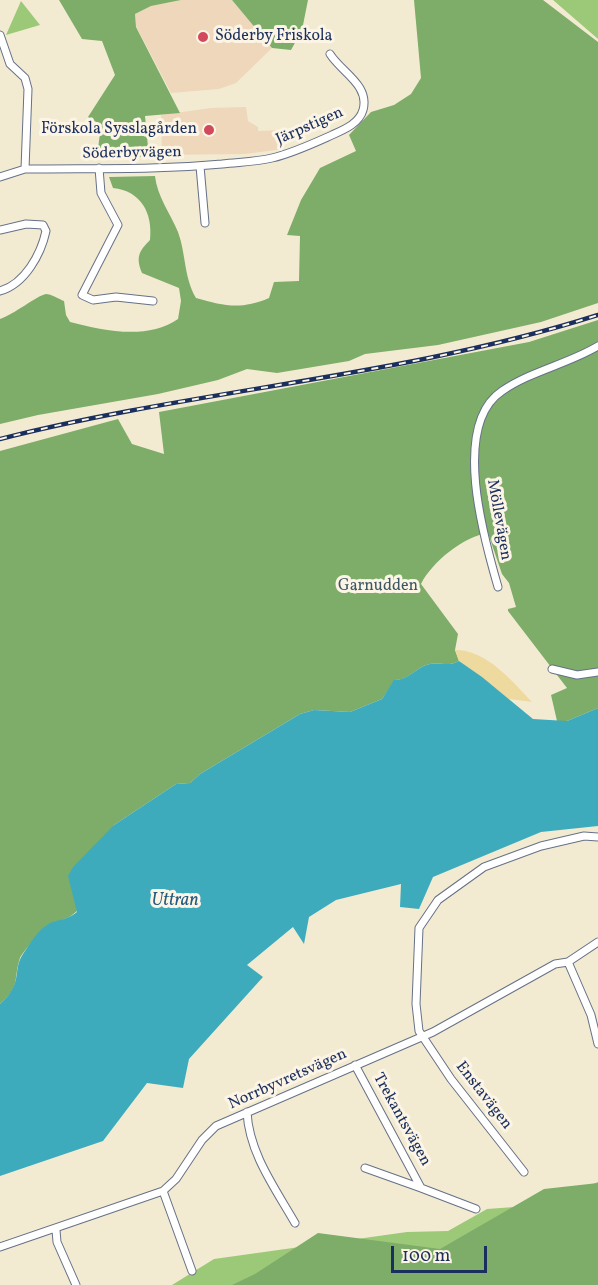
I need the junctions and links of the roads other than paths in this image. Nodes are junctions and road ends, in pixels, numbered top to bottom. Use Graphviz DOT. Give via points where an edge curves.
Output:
graph roads {
  1 [pos="0,35"];
  2 [pos="330,54"];
  3 [pos="266,159"];
  4 [pos="200,166"];
  5 [pos="99,168"];
  6 [pos="25,169"];
  7 [pos="0,177"];
  8 [pos="205,223"];
  9 [pos="0,230"];
  10 [pos="0,291"];
  11 [pos="153,301"];
  12 [pos="598,346"];
  13 [pos="498,587"];
  14 [pos="552,669"];
  15 [pos="598,672"];
  16 [pos="598,837"];
  17 [pos="598,942"];
  18 [pos="568,962"];
  19 [pos="422,1036"];
  20 [pos="598,1044"];
  21 [pos="355,1065"];
  22 [pos="247,1112"];
  23 [pos="365,1168"];
  24 [pos="524,1172"];
  25 [pos="421,1188"];
  26 [pos="163,1191"];
  27 [pos="476,1209"];
  28 [pos="295,1223"];
  29 [pos="56,1230"];
  30 [pos="0,1247"];
  31 [pos="192,1271"];
  32 [pos="76,1285"];
  1 -- 6 [label="street" via="10,64 25,78 28,89"];
  2 -- 3 [label="street, Järpstigen" via="358,84 364,98 361,114 349,127"];
  3 -- 4 [label="street, Söderbyvägen"];
  4 -- 5 [label="street, Söderbyvägen"];
  4 -- 8 [label="street"];
  5 -- 6 [label="street, Söderbyvägen"];
  5 -- 11 [label="street" via="101,194 118,225 82,295 93,300 116,297"];
  6 -- 7 [label="street, Söderbyvägen"];
  9 -- 10 [label="street" via="26,224 43,225 46,231 33,263"];
  12 -- 13 [label="street, Möllevägen" via="502,391 482,412 476,442 476,483"];
  14 -- 15 [label="street" via="577,675"];
  16 -- 19 [label="street" via="584,836 541,846 484,867 438,900 419,928 416,1022"];
  17 -- 18 [label="street, Norrbyvretsvägen"];
  18 -- 19 [label="street, Norrbyvretsvägen" via="555,964"];
  18 -- 20 [label="street" via="591,1015"];
  19 -- 21 [label="street, Norrbyvretsvägen"];
  19 -- 24 [label="street, Enstavägen"];
  21 -- 22 [label="street, Norrbyvretsvägen"];
  21 -- 25 [label="street, Trekantsvägen"];
  22 -- 26 [label="street, Norrbyvretsvägen" via="216,1126 202,1140 184,1170"];
  22 -- 28 [label="street" via="248,1134"];
  23 -- 25 [label="street, Trekantsvägen"];
  25 -- 27 [label="street, Trekantsvägen"];
  26 -- 29 [label="street, Norrbyvretsvägen"];
  26 -- 31 [label="street"];
  29 -- 30 [label="street, Norrbyvretsvägen"];
  29 -- 32 [label="street" via="57,1242"];
}
